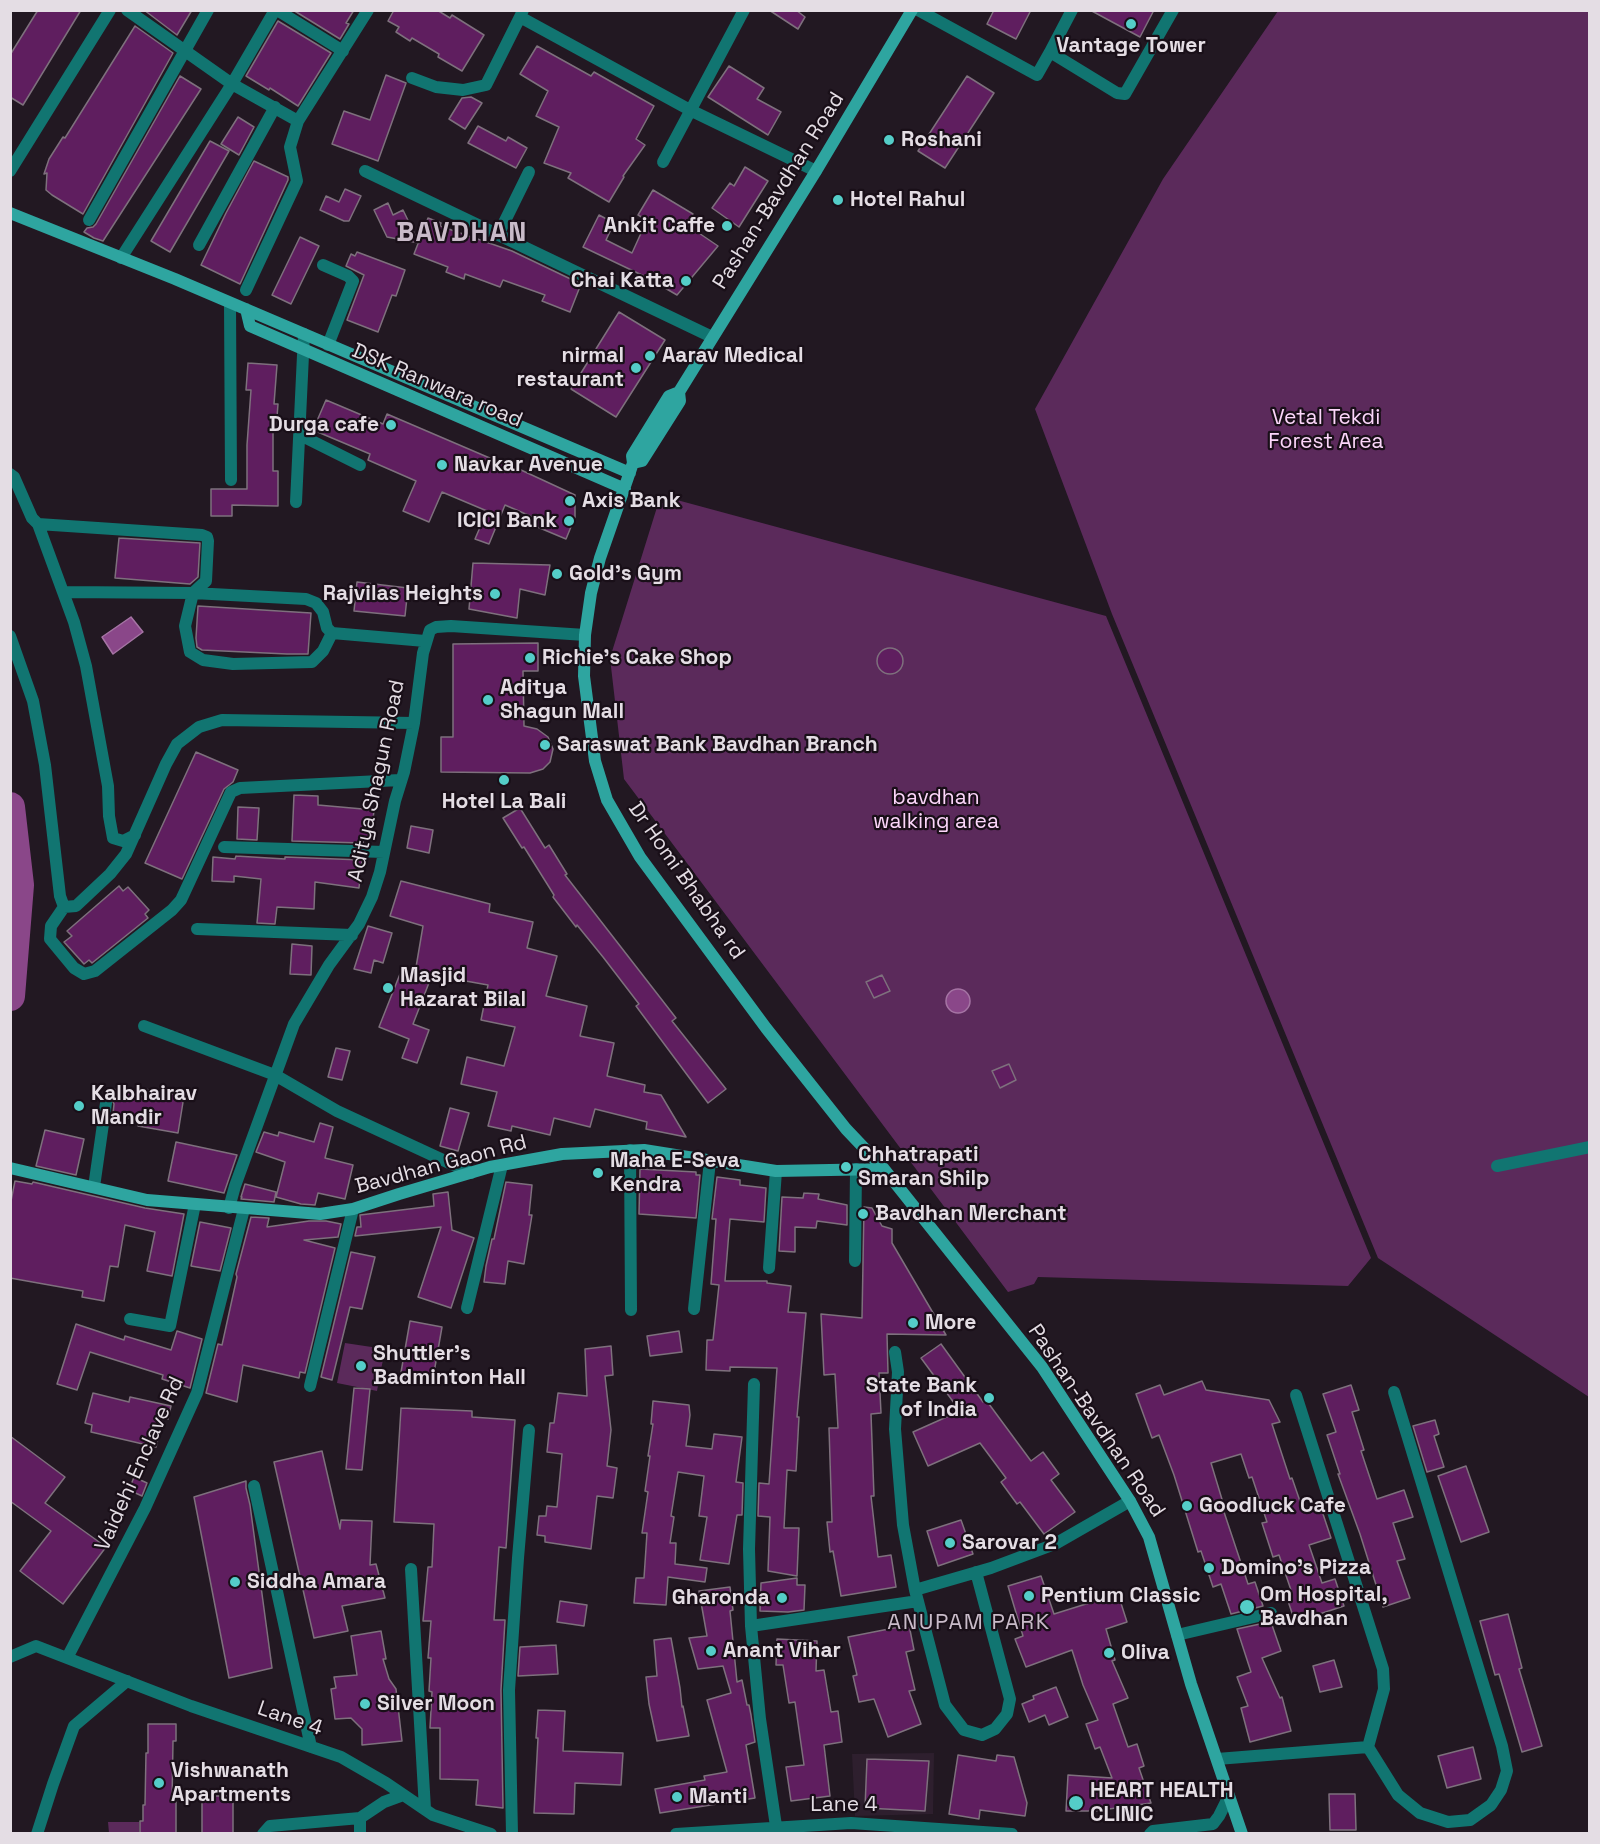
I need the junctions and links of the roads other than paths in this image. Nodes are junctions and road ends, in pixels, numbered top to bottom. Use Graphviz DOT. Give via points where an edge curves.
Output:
graph roads {
  1 [pos="110,10"];
  2 [pos="126,10"];
  3 [pos="208,10"];
  4 [pos="276,10"];
  5 [pos="368,10"];
  6 [pos="744,10"];
  7 [pos="912,10"];
  8 [pos="918,10"];
  9 [pos="1072,10"];
  10 [pos="1173,10"];
  11 [pos="522,14"];
  12 [pos="184,50"];
  13 [pos="343,51"];
  14 [pos="1050,52"];
  15 [pos="412,78"];
  16 [pos="232,84"];
  17 [pos="275,106"];
  18 [pos="690,110"];
  19 [pos="298,121"];
  20 [pos="663,162"];
  21 [pos="10,171"];
  22 [pos="365,171"];
  23 [pos="816,171"];
  24 [pos="529,172"];
  25 [pos="10,213"];
  26 [pos="89,220"];
  27 [pos="498,235"];
  28 [pos="199,245"];
  29 [pos="121,258"];
  30 [pos="323,265"];
  31 [pos="246,290"];
  32 [pos="230,303"];
  33 [pos="246,309"];
  34 [pos="304,334"];
  35 [pos="712,337"];
  36 [pos="328,345"];
  37 [pos="303,349"];
  38 [pos="343,351"];
  39 [pos="340,366"];
  40 [pos="299,426"];
  41 [pos="579,452"];
  42 [pos="360,465"];
  43 [pos="573,465"];
  44 [pos="632,468"];
  45 [pos="10,474"];
  46 [pos="231,480"];
  47 [pos="625,489"];
  48 [pos="296,502"];
  49 [pos="38,524"];
  50 [pos="64,592"];
  51 [pos="193,593"];
  52 [pos="332,633"];
  53 [pos="585,635"];
  54 [pos="10,636"];
  55 [pos="425,641"];
  56 [pos="414,723"];
  57 [pos="400,780"];
  58 [pos="135,835"];
  59 [pos="225,847"];
  60 [pos="384,852"];
  61 [pos="63,907"];
  62 [pos="196,929"];
  63 [pos="352,935"];
  64 [pos="144,1026"];
  65 [pos="275,1075"];
  66 [pos="106,1103"];
  67 [pos="1589,1148"];
  68 [pos="630,1150"];
  69 [pos="710,1161"];
  70 [pos="502,1165"];
  71 [pos="1497,1166"];
  72 [pos="10,1168"];
  73 [pos="856,1169"];
  74 [pos="884,1169"];
  75 [pos="776,1171"];
  76 [pos="471,1173"];
  77 [pos="94,1188"];
  78 [pos="195,1204"];
  79 [pos="229,1208"];
  80 [pos="244,1209"];
  81 [pos="353,1209"];
  82 [pos="855,1260"];
  83 [pos="769,1268"];
  84 [pos="467,1308"];
  85 [pos="694,1309"];
  86 [pos="631,1310"];
  87 [pos="130,1319"];
  88 [pos="895,1352"];
  89 [pos="754,1384"];
  90 [pos="310,1386"];
  91 [pos="1394,1392"];
  92 [pos="1296,1395"];
  93 [pos="529,1430"];
  94 [pos="254,1486"];
  95 [pos="1130,1501"];
  96 [pos="411,1569"];
  97 [pos="976,1572"];
  98 [pos="917,1595"];
  99 [pos="1271,1613"];
  100 [pos="751,1626"];
  101 [pos="1177,1635"];
  102 [pos="10,1657"];
  103 [pos="68,1658"];
  104 [pos="127,1682"];
  105 [pos="311,1747"];
  106 [pos="1368,1747"];
  107 [pos="1217,1759"];
  108 [pos="403,1795"];
  109 [pos="1229,1796"];
  110 [pos="425,1809"];
  111 [pos="360,1818"];
  112 [pos="776,1826"];
  113 [pos="37,1833"];
  114 [pos="263,1833"];
  115 [pos="360,1833"];
  116 [pos="491,1833"];
  117 [pos="512,1833"];
  118 [pos="676,1833"];
  119 [pos="1012,1833"];
  120 [pos="1150,1833"];
  121 [pos="1242,1833"];
  1 -- 21 [label="street"];
  2 -- 12 [label="street"];
  3 -- 12 [label="street"];
  4 -- 13 [label="street"];
  4 -- 16 [label="street"];
  5 -- 13 [label="street"];
  6 -- 18 [label="street"];
  7 -- 23 [label="main road, Pashan-Bavdhan Road"];
  8 -- 14 [label="street" via="1037,75"];
  9 -- 14 [label="street"];
  10 -- 14 [label="street" via="1125,94 1117,93"];
  11 -- 15 [label="street" via="486,85 463,90 436,87"];
  11 -- 18 [label="street"];
  12 -- 16 [label="street"];
  12 -- 26 [label="street"];
  13 -- 19 [label="street"];
  16 -- 17 [label="street"];
  16 -- 29 [label="street"];
  17 -- 19 [label="street"];
  17 -- 28 [label="street"];
  18 -- 20 [label="street"];
  18 -- 23 [label="street"];
  19 -- 31 [label="street" via="290,147 297,181"];
  22 -- 27 [label="street"];
  23 -- 35 [label="main road, Pashan-Bavdhan Road"];
  24 -- 27 [label="street"];
  25 -- 29 [label="main road, DSK Ranwara road"];
  27 -- 35 [label="street"];
  29 -- 32 [label="main road, DSK Ranwara road"];
  30 -- 36 [label="street" via="353,281"];
  32 -- 33 [label="main road, DSK Ranwara road"];
  32 -- 46 [label="street"];
  33 -- 34 [label="main road, DSK Ranwara road"];
  33 -- 37 [label="main road, DSK Ranwara road" via="250,326"];
  34 -- 36 [label="main road, DSK Ranwara road"];
  34 -- 37 [label="street"];
  35 -- 44 [label="main road, Pashan-Bavdhan Road" via="679,392 680,401 642,461"];
  36 -- 38 [label="main road, DSK Ranwara road"];
  37 -- 39 [label="main road, DSK Ranwara road"];
  37 -- 40 [label="street"];
  38 -- 39 [label="main road"];
  38 -- 41 [label="main road, DSK Ranwara road"];
  39 -- 43 [label="main road, DSK Ranwara road"];
  40 -- 42 [label="street" via="306,438"];
  40 -- 48 [label="street"];
  41 -- 43 [label="main road"];
  41 -- 44 [label="main road, DSK Ranwara road"];
  43 -- 47 [label="main road, DSK Ranwara road"];
  44 -- 47 [label="main road, Dr Homi Bhabha rd"];
  45 -- 49 [label="street"];
  47 -- 53 [label="main road, Dr Homi Bhabha rd" via="600,558"];
  49 -- 50 [label="street"];
  49 -- 51 [label="street" via="205,536 206,581"];
  50 -- 51 [label="street"];
  50 -- 58 [label="street" via="86,666 108,786 113,838 123,841"];
  51 -- 52 [label="street" via="306,599 323,612"];
  51 -- 52 [label="street" via="184,626 190,652 203,660 233,664 312,662"];
  52 -- 55 [label="street"];
  53 -- 55 [label="street" via="444,626 430,630"];
  53 -- 74 [label="main road, Dr Homi Bhabha rd" via="589,722 607,800 640,857 720,967 846,1130"];
  54 -- 61 [label="street" via="33,701"];
  55 -- 56 [label="street, Aditya Shagun Road"];
  56 -- 57 [label="street, Aditya Shagun Road"];
  56 -- 58 [label="street" via="222,720 199,728 177,744"];
  57 -- 60 [label="street, Aditya Shagun Road"];
  57 -- 61 [label="street" via="240,788 231,792 181,900 96,971 84,974 74,968 50,939 51,926"];
  58 -- 61 [label="street" via="110,874 76,906"];
  59 -- 60 [label="street"];
  60 -- 63 [label="street, Aditya Shagun Road" via="372,897"];
  62 -- 63 [label="street"];
  63 -- 65 [label="street, Aditya Shagun Road" via="294,1023"];
  64 -- 65 [label="street"];
  65 -- 76 [label="street" via="337,1111"];
  65 -- 79 [label="street, Aditya Shagun Road"];
  66 -- 77 [label="street"];
  67 -- 71 [label="street"];
  68 -- 69 [label="main road, Bavdhan Gaon Rd"];
  68 -- 70 [label="main road, Bavdhan Gaon Rd" via="562,1154"];
  68 -- 86 [label="street"];
  69 -- 75 [label="main road, Bavdhan Gaon Rd"];
  69 -- 85 [label="street"];
  70 -- 76 [label="main road, Bavdhan Gaon Rd"];
  70 -- 84 [label="street"];
  72 -- 77 [label="main road, Bavdhan Gaon Rd"];
  73 -- 74 [label="main road, Bavdhan Gaon Rd"];
  73 -- 75 [label="main road, Bavdhan Gaon Rd"];
  73 -- 82 [label="street"];
  74 -- 95 [label="main road, Pashan-Bavdhan Road" via="1042,1367"];
  75 -- 83 [label="street"];
  76 -- 81 [label="main road, Bavdhan Gaon Rd"];
  77 -- 78 [label="main road, Bavdhan Gaon Rd" via="147,1200"];
  78 -- 79 [label="main road, Bavdhan Gaon Rd"];
  78 -- 87 [label="street" via="170,1326"];
  79 -- 80 [label="main road, Bavdhan Gaon Rd"];
  80 -- 81 [label="main road, Bavdhan Gaon Rd" via="320,1214"];
  80 -- 103 [label="street, Vaidehi Enclave Rd" via="197,1393 145,1508"];
  81 -- 90 [label="street"];
  88 -- 98 [label="street" via="895,1429 903,1525"];
  89 -- 100 [label="street"];
  91 -- 106 [label="street" via="1507,1771 1491,1805 1470,1820 1448,1822 1420,1813 1398,1795"];
  92 -- 106 [label="street" via="1383,1669 1384,1689"];
  93 -- 117 [label="street" via="509,1690"];
  94 -- 105 [label="street"];
  95 -- 97 [label="street" via="1055,1544"];
  95 -- 101 [label="main road, Pashan-Bavdhan Road" via="1149,1537"];
  96 -- 110 [label="street"];
  97 -- 98 [label="street"];
  97 -- 98 [label="street" via="1010,1699 1007,1714 995,1729 982,1735 964,1731 945,1705"];
  98 -- 100 [label="street"];
  99 -- 101 [label="street"];
  100 -- 112 [label="street"];
  101 -- 107 [label="main road, Pashan-Bavdhan Road"];
  102 -- 103 [label="street, Lane 4" via="36,1646"];
  103 -- 104 [label="street, Lane 4"];
  104 -- 105 [label="street, Lane 4"];
  104 -- 113 [label="street" via="74,1726"];
  105 -- 108 [label="street, Lane 4" via="341,1757"];
  106 -- 107 [label="street"];
  107 -- 109 [label="main road, Pashan-Bavdhan Road"];
  108 -- 110 [label="street, Lane 4"];
  108 -- 111 [label="street"];
  109 -- 120 [label="street" via="1213,1824"];
  109 -- 121 [label="main road, Pashan-Bavdhan Road"];
  110 -- 116 [label="street, Lane 4"];
  111 -- 114 [label="street" via="270,1826"];
  111 -- 115 [label="street"];
  112 -- 118 [label="street, Lane 4"];
  112 -- 119 [label="street, Lane 4" via="851,1823"];
}
